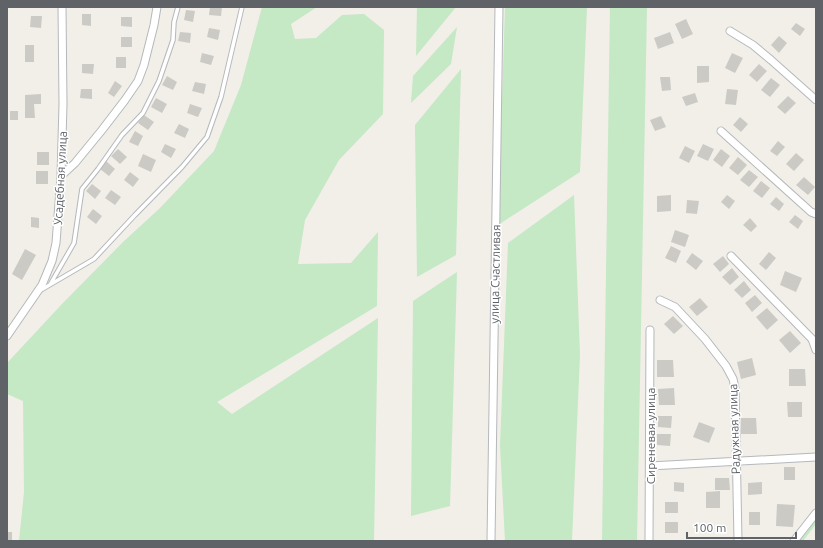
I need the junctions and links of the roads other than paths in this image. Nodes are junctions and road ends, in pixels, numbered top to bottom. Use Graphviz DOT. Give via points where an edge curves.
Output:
graph roads {
  1 [pos="62,7"];
  2 [pos="157,7"];
  3 [pos="178,7"];
  4 [pos="242,7"];
  5 [pos="499,7"];
  6 [pos="730,31"];
  7 [pos="816,100"];
  8 [pos="721,131"];
  9 [pos="61,176"];
  10 [pos="816,214"];
  11 [pos="731,256"];
  12 [pos="50,284"];
  13 [pos="36,293"];
  14 [pos="660,300"];
  15 [pos="650,330"];
  16 [pos="7,336"];
  17 [pos="816,350"];
  18 [pos="816,457"];
  19 [pos="736,461"];
  20 [pos="650,466"];
  21 [pos="816,513"];
  22 [pos="491,541"];
  23 [pos="649,541"];
  24 [pos="738,541"];
  25 [pos="794,541"];
  1 -- 9 [label="street, Усадебная улица"];
  2 -- 9 [label="street" via="138,81 93,141"];
  3 -- 12 [label="lane" via="173,40 160,81 143,113 122,135 82,189 74,243"];
  4 -- 12 [label="lane" via="221,97 207,137 94,260"];
  5 -- 22 [label="street, улица Счастливая"];
  6 -- 7 [label="street" via="753,45"];
  8 -- 10 [label="street"];
  9 -- 13 [label="street, Усадебная улица" via="56,243 52,261"];
  11 -- 17 [label="street" via="812,339"];
  12 -- 13 [label="lane"];
  13 -- 16 [label="street, Усадебная улица"];
  14 -- 19 [label="street, Радужная улица" via="675,307 726,366 735,388"];
  15 -- 20 [label="street, Сиреневая улица"];
  18 -- 19 [label="street"];
  19 -- 20 [label="street"];
  19 -- 24 [label="street, Радужная улица"];
  20 -- 23 [label="street, Сиреневая улица"];
  21 -- 25 [label="street"];
}
